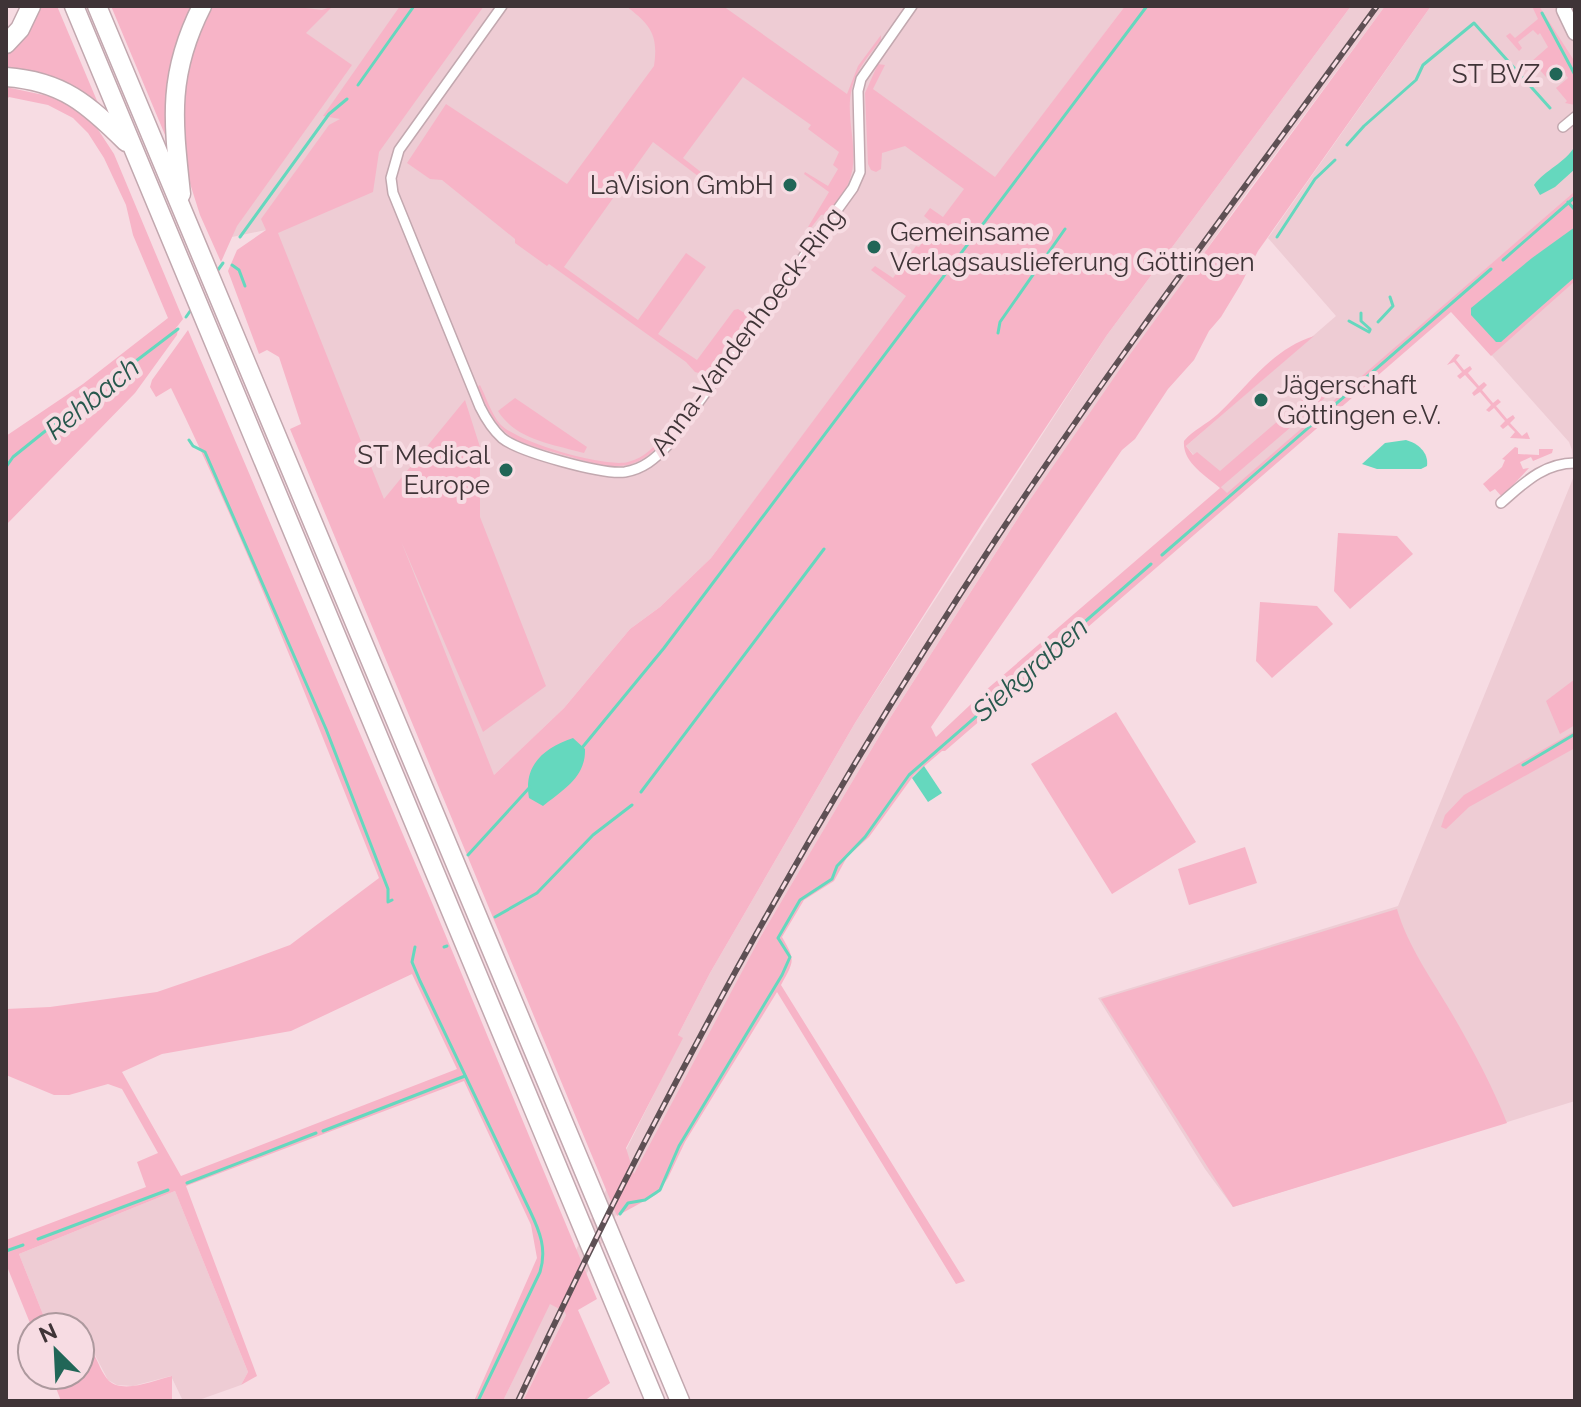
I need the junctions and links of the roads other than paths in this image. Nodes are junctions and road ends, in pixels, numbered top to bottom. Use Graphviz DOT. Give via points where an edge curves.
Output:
graph roads {
  1 [pos="31,6"];
  2 [pos="74,6"];
  3 [pos="97,6"];
  4 [pos="202,6"];
  5 [pos="502,6"];
  6 [pos="912,6"];
  7 [pos="1563,8"];
  8 [pos="1575,23"];
  9 [pos="1575,33"];
  10 [pos="6,44"];
  11 [pos="6,77"];
  12 [pos="1575,117"];
  13 [pos="1563,127"];
  14 [pos="134,150"];
  15 [pos="183,212"];
  16 [pos="1575,463"];
  17 [pos="1501,503"];
  18 [pos="655,1401"];
  19 [pos="680,1401"];
  1 -- 10 [label="highway"];
  2 -- 14 [label="highway"];
  3 -- 15 [label="highway"];
  4 -- 15 [label="highway" via="175,83 173,122"];
  5 -- 6 [label="street, Anna-Vandenhoeck-Ring" via="399,150 391,178 393,193 493,428 524,449 615,472 641,467 667,446 853,188 860,172 861,79"];
  7 -- 8 [label="main road"];
  7 -- 9 [label="main road"];
  11 -- 14 [label="highway" via="41,82 73,95"];
  12 -- 13 [label="street"];
  14 -- 18 [label="highway"];
  15 -- 19 [label="highway"];
  16 -- 17 [label="street" via="1539,472"];
}
